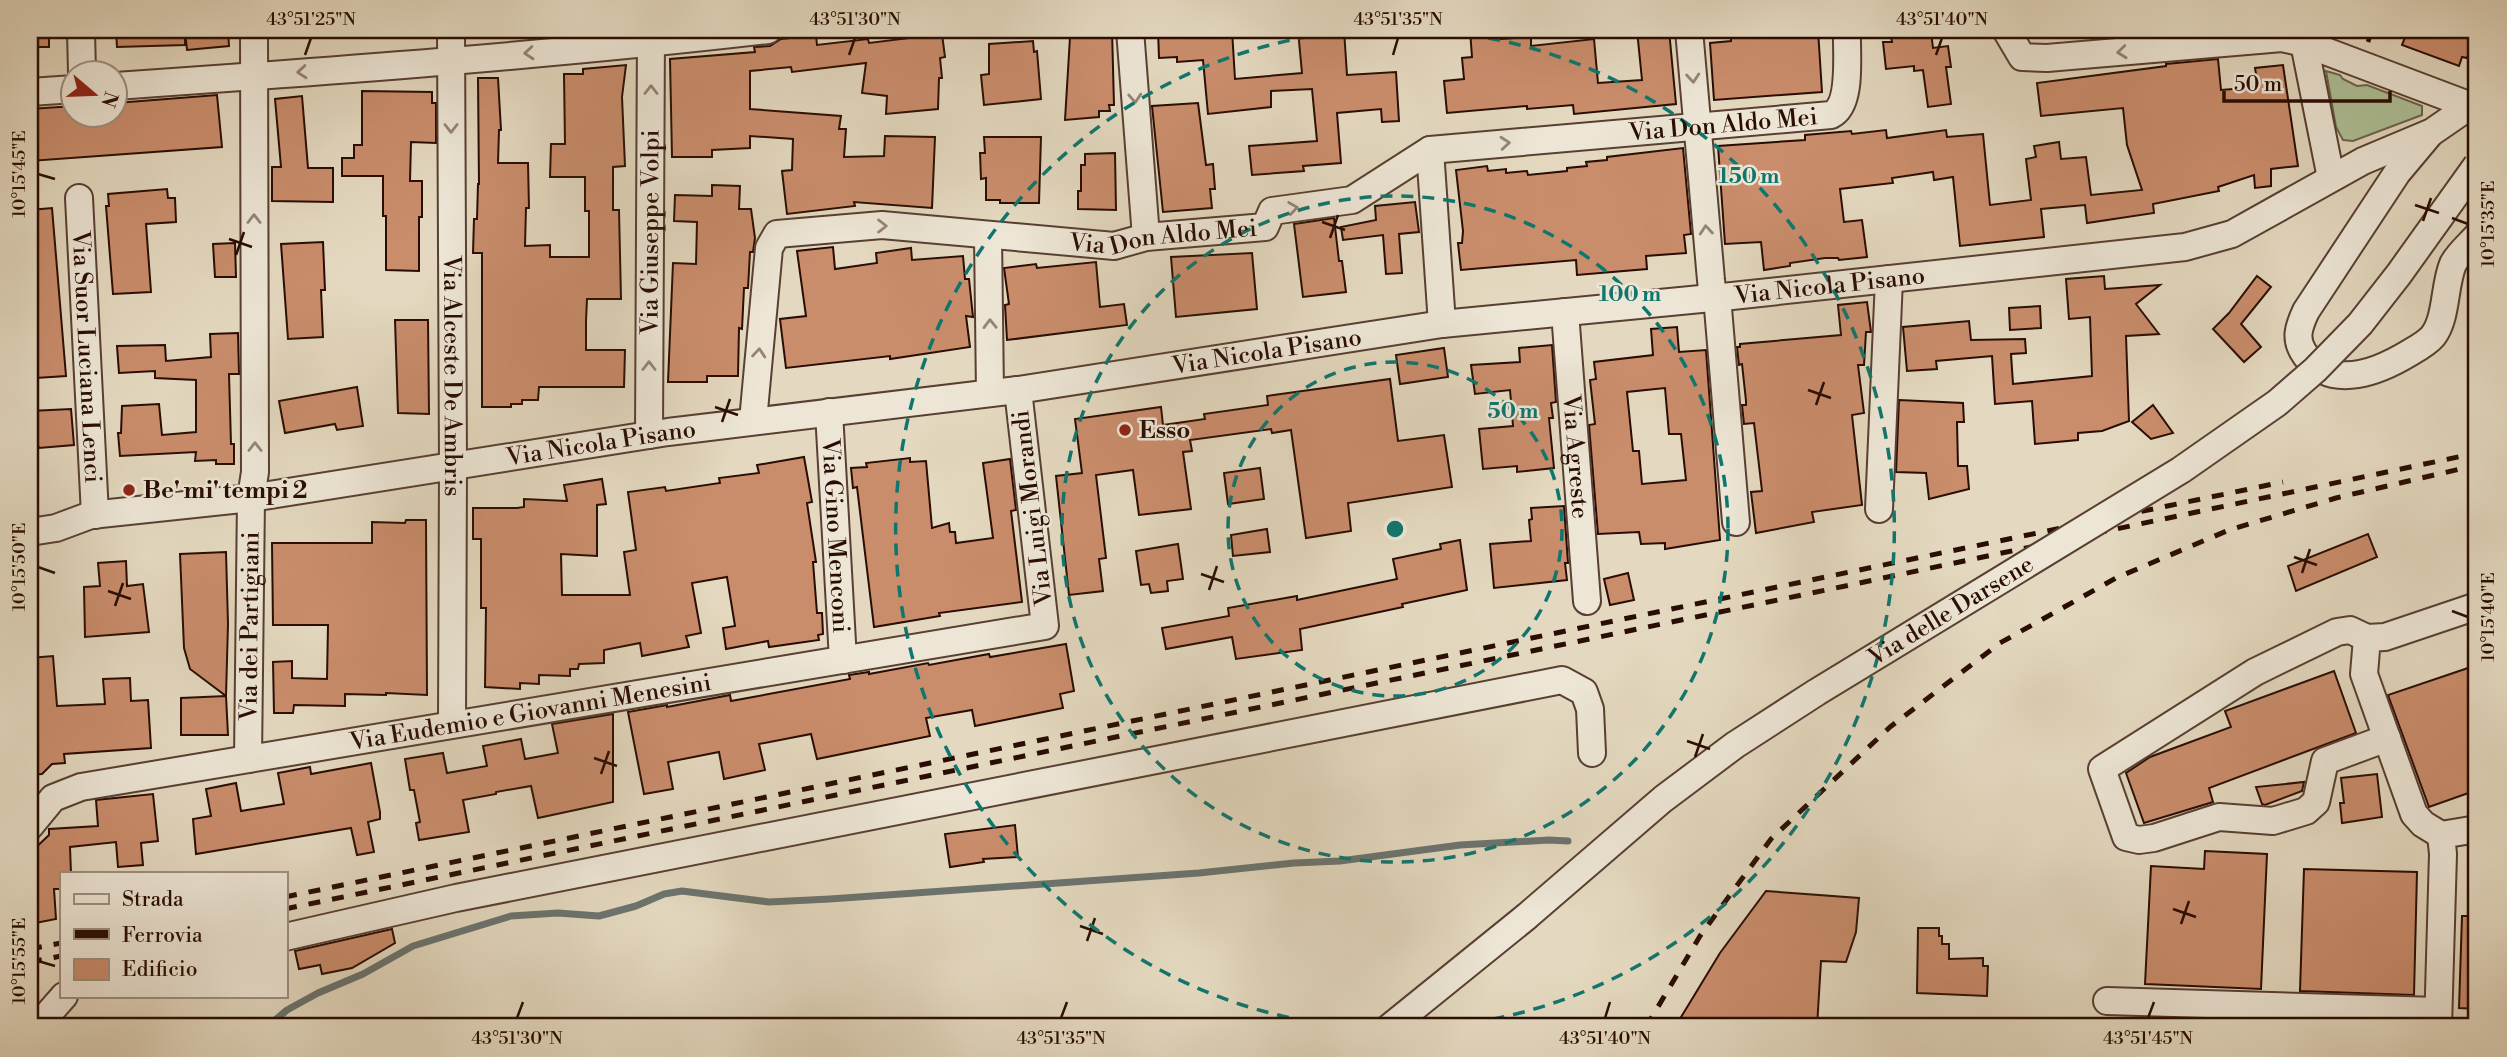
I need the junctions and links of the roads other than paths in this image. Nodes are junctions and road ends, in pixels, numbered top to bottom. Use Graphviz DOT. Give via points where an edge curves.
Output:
graph roads {
  1 [pos="81,30"];
  2 [pos="254,30"];
  3 [pos="451,30"];
  4 [pos="768,30"];
  5 [pos="1129,30"];
  6 [pos="1689,30"];
  7 [pos="1847,30"];
  8 [pos="2006,30"];
  9 [pos="651,37"];
  10 [pos="2304,43"];
  11 [pos="82,60"];
  12 [pos="450,60"];
  13 [pos="253,77"];
  14 [pos="130,85"];
  15 [pos="60,90"];
  16 [pos="30,92"];
  17 [pos="2474,104"];
  18 [pos="1697,126"];
  19 [pos="2432,132"];
  20 [pos="1430,150"];
  21 [pos="2477,164"];
  22 [pos="2331,178"];
  23 [pos="79,198"];
  24 [pos="988,235"];
  25 [pos="2477,236"];
  26 [pos="1146,237"];
  27 [pos="1889,279"];
  28 [pos="1713,298"];
  29 [pos="1565,312"];
  30 [pos="1442,324"];
  31 [pos="1018,390"];
  32 [pos="990,393"];
  33 [pos="829,412"];
  34 [pos="753,421"];
  35 [pos="649,435"];
  36 [pos="453,466"];
  37 [pos="251,498"];
  38 [pos="1879,509"];
  39 [pos="30,514"];
  40 [pos="93,515"];
  41 [pos="1736,522"];
  42 [pos="30,532"];
  43 [pos="1587,601"];
  44 [pos="2477,606"];
  45 [pos="1045,626"];
  46 [pos="2367,638"];
  47 [pos="843,660"];
  48 [pos="452,724"];
  49 [pos="2387,738"];
  50 [pos="1592,753"];
  51 [pos="248,759"];
  52 [pos="30,826"];
  53 [pos="2477,829"];
  54 [pos="2441,835"];
  55 [pos="287,937"];
  56 [pos="62,998"];
  57 [pos="2107,1001"];
  58 [pos="2222,1015"];
  59 [pos="2438,1019"];
  60 [pos="41,1027"];
  61 [pos="1390,1027"];
  1 -- 11 [label="street"];
  2 -- 13 [label="street, Via dei Partigiani"];
  3 -- 12 [label="street, Via Alceste De Ambris"];
  4 -- 9 [label="street"];
  5 -- 26 [label="street, one-way"];
  6 -- 18 [label="street, one-way"];
  7 -- 18 [label="street, Via Don Aldo Mei" via="1845,98 1835,114"];
  10 -- 8 [label="street, one-way" via="2266,37 2022,57"];
  9 -- 12 [label="street, one-way"];
  35 -- 9 [label="street, Via Giuseppe Volpi, one-way"];
  10 -- 17 [label="street"];
  10 -- 22 [label="street"];
  12 -- 13 [label="street, one-way"];
  12 -- 36 [label="street, Via Alceste De Ambris, one-way"];
  13 -- 14 [label="street"];
  37 -- 13 [label="street, Via dei Partigiani, one-way" via="255,472"];
  15 -- 16 [label="street"];
  17 -- 19 [label="street, Via Nicola Pisano"];
  20 -- 18 [label="street, Via Don Aldo Mei, one-way"];
  28 -- 18 [label="street, one-way"];
  19 -- 22 [label="street, Via Nicola Pisano"];
  19 -- 25 [label="street" via="2397,173 2306,312 2297,340 2302,351 2322,371 2348,375 2385,367 2417,348 2433,336 2454,264"];
  26 -- 20 [label="street, Via Don Aldo Mei, one-way" via="1265,227 1272,211 1352,200"];
  20 -- 30 [label="street"];
  21 -- 61 [label="street, Via delle Darsene, bridge" via="2360,324 2277,403 2181,470 1735,746 1663,799"];
  22 -- 27 [label="street, Via Nicola Pisano" via="2232,234 2197,245"];
  23 -- 40 [label="street, Via Suor Luciana Lenci"];
  24 -- 26 [label="street, Via Don Aldo Mei" via="1114,246"];
  32 -- 24 [label="street, one-way"];
  34 -- 24 [label="street, Via Don Aldo Mei, one-way" via="769,247 777,234 882,225"];
  27 -- 28 [label="street, Via Nicola Pisano"];
  27 -- 38 [label="street"];
  28 -- 29 [label="street, Via Nicola Pisano"];
  28 -- 41 [label="street" via="1718,308"];
  29 -- 30 [label="street, Via Nicola Pisano"];
  29 -- 43 [label="street, Via Agreste"];
  30 -- 31 [label="street, Via Nicola Pisano"];
  31 -- 32 [label="street, Via Nicola Pisano"];
  31 -- 45 [label="street, Via Luigi Morandi"];
  32 -- 33 [label="street, Via Nicola Pisano"];
  33 -- 34 [label="street, Via Nicola Pisano"];
  33 -- 47 [label="street, Via Gino Menconi"];
  34 -- 35 [label="street, Via Nicola Pisano"];
  35 -- 36 [label="street, Via Nicola Pisano"];
  36 -- 37 [label="street, Via Nicola Pisano"];
  36 -- 48 [label="street, Via Alceste De Ambris"];
  37 -- 40 [label="street, Via Nicola Pisano"];
  37 -- 51 [label="street, Via dei Partigiani"];
  39 -- 40 [label="street"];
  40 -- 42 [label="street, Via Nicola Pisano"];
  44 -- 46 [label="street" via="2385,637"];
  45 -- 47 [label="street, Via Eudemio e Giovanni Menesini"];
  46 -- 49 [label="street" via="2364,674"];
  46 -- 49 [label="street" via="2350,630 2337,632 2266,666 2102,769 2126,837 2139,840 2219,817 2273,821 2306,811 2316,802 2325,761"];
  47 -- 48 [label="street, Via Eudemio e Giovanni Menesini"];
  48 -- 51 [label="street, Via Eudemio e Giovanni Menesini"];
  49 -- 54 [label="street" via="2414,814"];
  50 -- 55 [label="street" via="1590,709 1584,692 1562,680 483,893"];
  51 -- 52 [label="street, Via Eudemio e Giovanni Menesini" via="74,789 49,801"];
  53 -- 54 [label="street"];
  54 -- 59 [label="street"];
  56 -- 60 [label="street"];
  57 -- 58 [label="street"];
  58 -- 59 [label="street"];
}
